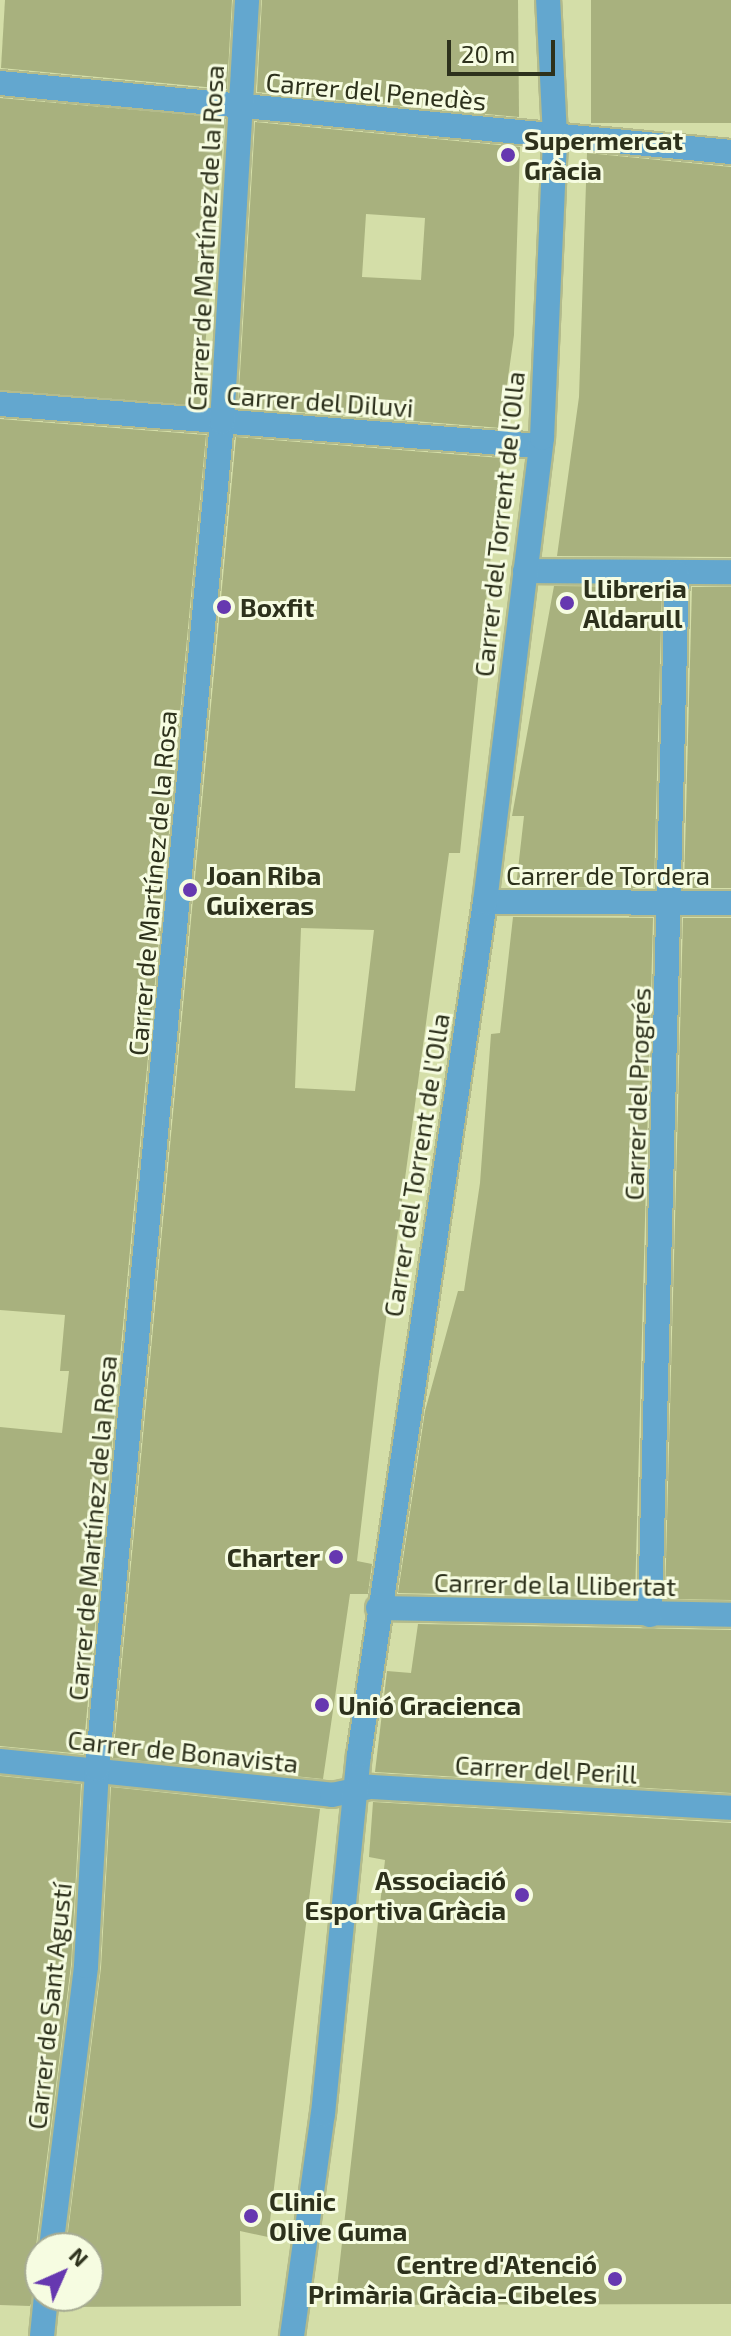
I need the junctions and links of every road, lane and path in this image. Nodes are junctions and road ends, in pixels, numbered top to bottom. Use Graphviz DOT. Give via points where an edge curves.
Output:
graph roads {
  1 [pos="247,0"];
  2 [pos="548,0"];
  3 [pos="0,83"];
  4 [pos="238,106"];
  5 [pos="555,136"];
  6 [pos="731,152"];
  7 [pos="0,404"];
  8 [pos="222,422"];
  9 [pos="540,446"];
  10 [pos="525,571"];
  11 [pos="731,572"];
  12 [pos="677,573"];
  13 [pos="485,902"];
  14 [pos="731,903"];
  15 [pos="670,904"];
  16 [pos="378,1608"];
  17 [pos="650,1615"];
  18 [pos="731,1615"];
  19 [pos="0,1761"];
  20 [pos="97,1769"];
  21 [pos="359,1789"];
  22 [pos="731,1808"];
  23 [pos="53,2232"];
  24 [pos="44,2312"];
  25 [pos="42,2336"];
  26 [pos="292,2336"];
  1 -- 4 [label="street, Carrer de Martínez de la Rosa"];
  2 -- 5 [label="street, Carrer del Torrent de l'Olla"];
  3 -- 4 [label="street, Carrer del Penedès"];
  4 -- 5 [label="street, Carrer del Penedès"];
  4 -- 8 [label="street, Carrer de Martínez de la Rosa"];
  5 -- 6 [label="street, Carrer del Penedès"];
  5 -- 9 [label="street, Carrer del Torrent de l'Olla"];
  7 -- 8 [label="street, Carrer del Diluvi"];
  8 -- 9 [label="street, Carrer del Diluvi"];
  8 -- 20 [label="street, Carrer de Martínez de la Rosa"];
  9 -- 10 [label="street, Carrer del Torrent de l'Olla"];
  10 -- 12 [label="street"];
  10 -- 13 [label="street, Carrer del Torrent de l'Olla"];
  11 -- 12 [label="street"];
  12 -- 15 [label="street, Carrer del Progrés"];
  13 -- 15 [label="street, Carrer de Tordera"];
  13 -- 16 [label="street, Carrer del Torrent de l'Olla"];
  14 -- 15 [label="street, Carrer de Tordera"];
  15 -- 17 [label="street, Carrer del Progrés"];
  16 -- 17 [label="street, Carrer de la Llibertat"];
  16 -- 21 [label="street, Carrer del Torrent de l'Olla" via="357,1767"];
  17 -- 18 [label="street, Carrer de la Llibertat"];
  19 -- 20 [label="street, Carrer de Bonavista"];
  20 -- 21 [label="street, Carrer de Bonavista" via="332,1795"];
  20 -- 23 [label="street, Carrer de Sant Agustí" via="86,1966"];
  21 -- 22 [label="street, Carrer del Perill"];
  21 -- 26 [label="street, Carrer del Torrent de l'Olla"];
  24 -- 25 [label="street"];
}
